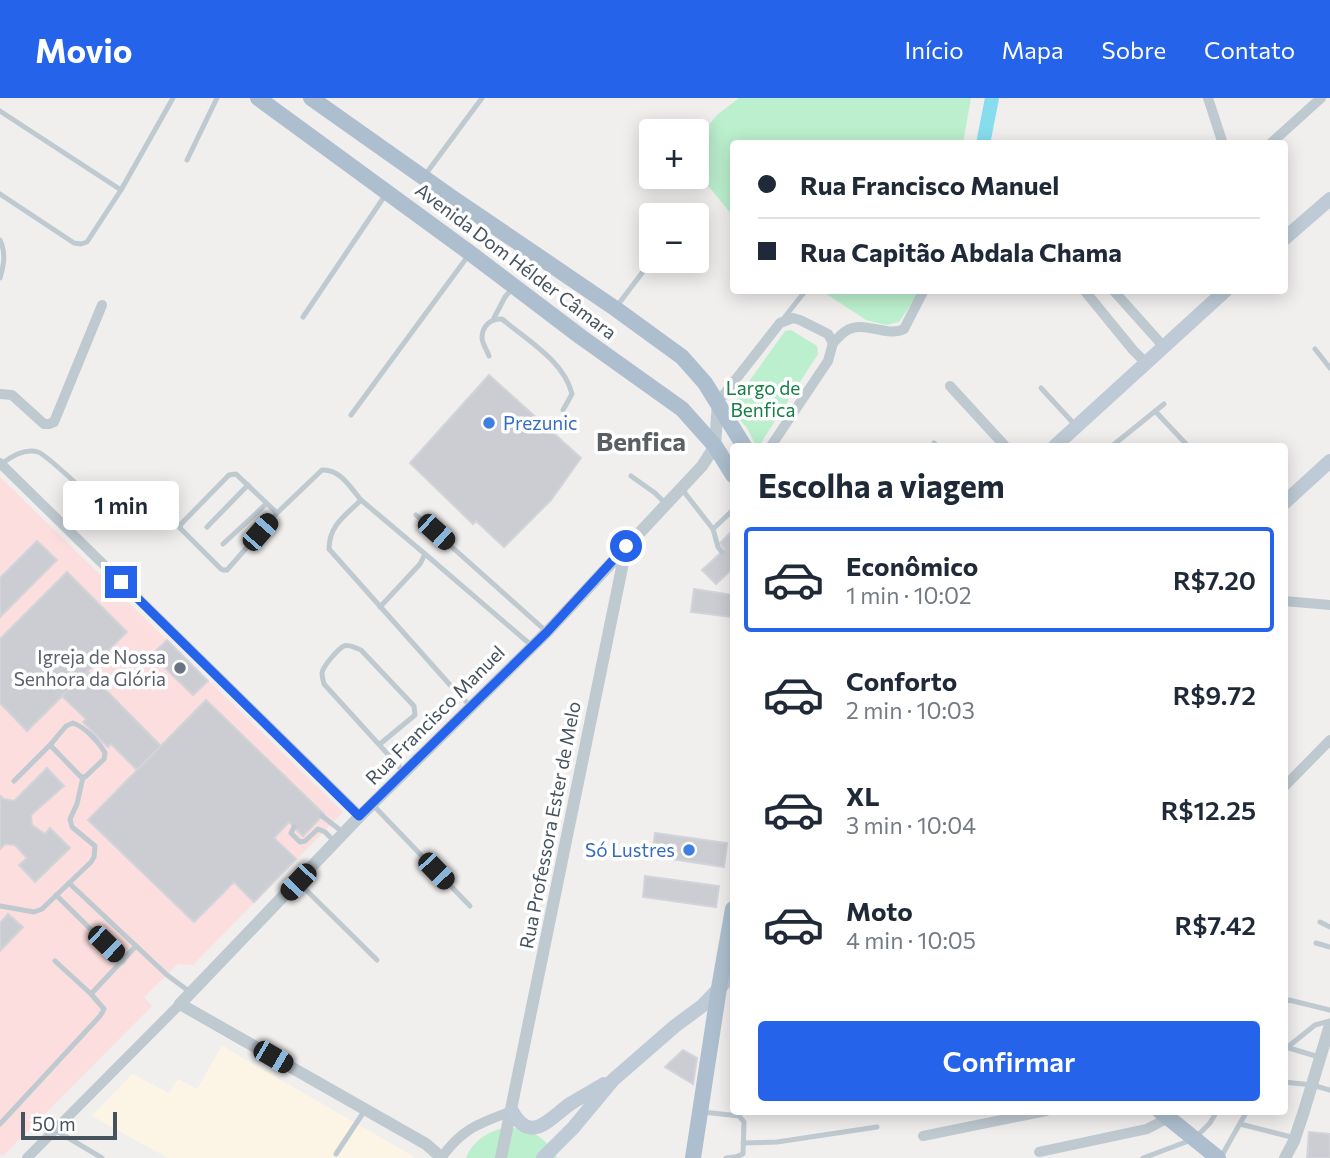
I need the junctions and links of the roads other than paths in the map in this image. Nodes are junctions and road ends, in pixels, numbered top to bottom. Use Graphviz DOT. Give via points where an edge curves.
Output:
graph roads {
  1 [pos="173,98"];
  2 [pos="217,98"];
  3 [pos="258,98"];
  4 [pos="311,98"];
  5 [pos="482,98"];
  6 [pos="1209,98"];
  7 [pos="1321,98"];
  8 [pos="0,111"];
  9 [pos="1222,140"];
  10 [pos="1274,140"];
  11 [pos="187,160"];
  12 [pos="423,177"];
  13 [pos="121,190"];
  14 [pos="388,192"];
  15 [pos="0,194"];
  16 [pos="1330,199"];
  17 [pos="1288,236"];
  18 [pos="0,240"];
  19 [pos="470,253"];
  20 [pos="642,273"];
  21 [pos="0,278"];
  22 [pos="514,286"];
  23 [pos="803,294"];
  24 [pos="923,294"];
  25 [pos="1087,294"];
  26 [pos="1117,294"];
  27 [pos="1219,294"];
  28 [pos="102,305"];
  29 [pos="616,309"];
  30 [pos="303,317"];
  31 [pos="494,318"];
  32 [pos="780,323"];
  33 [pos="833,343"];
  34 [pos="1164,347"];
  35 [pos="1315,349"];
  36 [pos="489,356"];
  37 [pos="1146,363"];
  38 [pos="1330,368"];
  39 [pos="950,386"];
  40 [pos="1041,388"];
  41 [pos="0,394"];
  42 [pos="718,402"];
  43 [pos="1164,404"];
  44 [pos="563,410"];
  45 [pos="1155,411"];
  46 [pos="351,415"];
  47 [pos="1076,426"];
  48 [pos="742,443"];
  49 [pos="773,443"];
  50 [pos="1002,443"];
  51 [pos="1058,443"];
  52 [pos="1116,443"];
  53 [pos="1185,443"];
  54 [pos="715,446"];
  55 [pos="1330,461"];
  56 [pos="1,463"];
  57 [pos="730,470"];
  58 [pos="631,476"];
  59 [pos="248,485"];
  60 [pos="681,488"];
  61 [pos="1288,499"];
  62 [pos="361,500"];
  63 [pos="95,501"];
  64 [pos="266,504"];
  65 [pos="666,504"];
  66 [pos="276,513"];
  67 [pos="730,513"];
  68 [pos="416,515"];
  69 [pos="207,527"];
  70 [pos="713,529"];
  71 [pos="223,544"];
  72 [pos="626,546"];
  73 [pos="722,552"];
  74 [pos="425,554"];
  75 [pos="1288,601"];
  76 [pos="1330,605"];
  77 [pos="380,607"];
  78 [pos="547,632"];
  79 [pos="532,646"];
  80 [pos="471,706"];
  81 [pos="1330,740"];
  82 [pos="51,744"];
  83 [pos="380,744"];
  84 [pos="404,772"];
  85 [pos="83,777"];
  86 [pos="14,781"];
  87 [pos="1288,783"];
  88 [pos="372,804"];
  89 [pos="322,816"];
  90 [pos="359,816"];
  91 [pos="295,827"];
  92 [pos="340,837"];
  93 [pos="298,882"];
  94 [pos="69,883"];
  95 [pos="56,895"];
  96 [pos="0,906"];
  97 [pos="470,906"];
  98 [pos="1320,922"];
  99 [pos="1330,926"];
  100 [pos="730,931"];
  101 [pos="1316,943"];
  102 [pos="136,946"];
  103 [pos="1330,947"];
  104 [pos="377,960"];
  105 [pos="55,961"];
  106 [pos="123,961"];
  107 [pos="730,977"];
  108 [pos="719,988"];
  109 [pos="190,992"];
  110 [pos="91,994"];
  111 [pos="1288,1001"];
  112 [pos="180,1004"];
  113 [pos="1330,1010"];
  114 [pos="1330,1023"];
  115 [pos="1288,1048"];
  116 [pos="1288,1049"];
  117 [pos="1320,1057"];
  118 [pos="612,1080"];
  119 [pos="1288,1082"];
  120 [pos="1312,1085"];
  121 [pos="1330,1090"];
  122 [pos="365,1110"];
  123 [pos="512,1111"];
  124 [pos="700,1112"];
  125 [pos="1026,1115"];
  126 [pos="1164,1115"];
  127 [pos="1215,1115"];
  128 [pos="1245,1115"];
  129 [pos="0,1124"];
  130 [pos="1240,1124"];
  131 [pos="877,1127"];
  132 [pos="55,1129"];
  133 [pos="923,1136"];
  134 [pos="1295,1138"];
  135 [pos="1194,1139"];
  136 [pos="743,1143"];
  137 [pos="557,1152"];
  138 [pos="1039,1152"];
  139 [pos="336,1154"];
  140 [pos="1287,1157"];
  141 [pos="27,1158"];
  142 [pos="103,1158"];
  143 [pos="441,1158"];
  144 [pos="501,1158"];
  145 [pos="543,1158"];
  146 [pos="694,1158"];
  147 [pos="726,1158"];
  148 [pos="1144,1158"];
  149 [pos="1220,1158"];
  1 -- 13 [label="lane"];
  2 -- 11 [label="lane"];
  3 -- 14 [label="main road, Avenida Dom Hélder Câmara"];
  4 -- 12 [label="main road, Avenida Dom Hélder Câmara"];
  5 -- 12 [label="lane"];
  6 -- 9 [label="street"];
  7 -- 10 [label="street"];
  8 -- 13 [label="lane"];
  12 -- 29 [label="main road, Avenida Dom Hélder Câmara"];
  13 -- 15 [label="lane" via="87,242 81,244"];
  14 -- 19 [label="main road, Avenida Dom Hélder Câmara"];
  14 -- 30 [label="lane"];
  16 -- 17 [label="main road"];
  18 -- 21 [label="lane" via="4,248"];
  19 -- 22 [label="main road, Avenida Dom Hélder Câmara"];
  19 -- 46 [label="lane"];
  20 -- 29 [label="lane"];
  22 -- 31 [label="lane"];
  22 -- 54 [label="main road, Avenida Dom Hélder Câmara" via="682,409"];
  23 -- 32 [label="lane"];
  24 -- 33 [label="street" via="904,329 889,332 854,327"];
  25 -- 37 [label="street"];
  26 -- 34 [label="street"];
  27 -- 34 [label="main road"];
  28 -- 41 [label="street" via="54,422 44,424 12,395"];
  29 -- 42 [label="main road, Avenida Dom Hélder Câmara" via="682,357"];
  31 -- 36 [label="lane" via="482,334"];
  31 -- 44 [label="lane" via="502,319 556,363 572,394"];
  32 -- 33 [label="street" via="800,320 828,334"];
  32 -- 42 [label="street"];
  33 -- 49 [label="street" via="828,361"];
  34 -- 37 [label="main road"];
  35 -- 38 [label="lane"];
  37 -- 47 [label="main road"];
  39 -- 50 [label="street"];
  40 -- 47 [label="lane"];
  42 -- 48 [label="main road"];
  42 -- 54 [label="street"];
  43 -- 45 [label="lane"];
  45 -- 52 [label="lane"];
  45 -- 53 [label="lane"];
  47 -- 51 [label="main road"];
  54 -- 57 [label="main road, Avenida Dom Hélder Câmara"];
  54 -- 60 [label="street, Rua Francisco Manuel"];
  55 -- 61 [label="main road"];
  56 -- 63 [label="lane" via="27,451 40,452"];
  56 -- 90 [label="street"];
  58 -- 65 [label="lane"];
  59 -- 64 [label="lane"];
  59 -- 66 [label="lane" via="236,474 229,475 180,528 223,570"];
  59 -- 69 [label="lane"];
  60 -- 65 [label="street, Rua Francisco Manuel"];
  60 -- 70 [label="lane"];
  62 -- 66 [label="lane" via="338,473 321,470"];
  62 -- 74 [label="lane"];
  62 -- 77 [label="lane" via="332,528 329,549"];
  64 -- 66 [label="lane"];
  64 -- 71 [label="lane"];
  65 -- 72 [label="street, Rua Francisco Manuel"];
  67 -- 70 [label="lane"];
  68 -- 78 [label="lane"];
  70 -- 73 [label="lane"];
  72 -- 78 [label="street, Rua Francisco Manuel"];
  72 -- 123 [label="street, Rua Professora Ester de Melo"];
  74 -- 77 [label="lane"];
  74 -- 79 [label="lane"];
  75 -- 76 [label="street"];
  77 -- 80 [label="lane"];
  78 -- 79 [label="street, Rua Francisco Manuel"];
  79 -- 80 [label="street, Rua Francisco Manuel"];
  80 -- 84 [label="street, Rua Francisco Manuel"];
  81 -- 87 [label="street"];
  82 -- 85 [label="lane"];
  82 -- 85 [label="lane" via="73,723 102,748 104,759"];
  82 -- 86 [label="lane"];
  83 -- 83 [label="lane" via="416,711 360,650 346,646 324,667 324,684"];
  83 -- 84 [label="lane"];
  84 -- 88 [label="street, Rua Francisco Manuel"];
  85 -- 94 [label="lane" via="70,819 95,851 91,862"];
  88 -- 90 [label="street, Rua Francisco Manuel"];
  88 -- 97 [label="lane"];
  89 -- 92 [label="lane"];
  90 -- 92 [label="street, Rua Francisco Manuel"];
  91 -- 92 [label="lane" via="291,833 300,842 318,829"];
  92 -- 93 [label="street, Rua Francisco Manuel"];
  93 -- 104 [label="lane"];
  93 -- 109 [label="street, Rua Francisco Manuel"];
  94 -- 95 [label="lane"];
  94 -- 102 [label="lane"];
  95 -- 96 [label="lane" via="34,912"];
  95 -- 106 [label="lane"];
  98 -- 99 [label="lane"];
  100 -- 108 [label="main road"];
  101 -- 103 [label="lane"];
  102 -- 106 [label="lane"];
  102 -- 109 [label="lane"];
  105 -- 110 [label="lane"];
  106 -- 110 [label="lane"];
  107 -- 108 [label="main road"];
  108 -- 118 [label="main road"];
  108 -- 124 [label="main road"];
  109 -- 112 [label="street, Rua Francisco Manuel"];
  110 -- 129 [label="lane" via="104,1009 100,1016"];
  111 -- 113 [label="lane"];
  112 -- 122 [label="street"];
  112 -- 132 [label="street, Rua Francisco Manuel"];
  114 -- 115 [label="lane" via="1315,1025"];
  114 -- 117 [label="street"];
  116 -- 117 [label="lane"];
  117 -- 120 [label="street"];
  118 -- 123 [label="main road" via="536,1128 522,1126"];
  118 -- 137 [label="main road"];
  119 -- 120 [label="lane"];
  120 -- 121 [label="lane"];
  120 -- 134 [label="street"];
  122 -- 139 [label="lane"];
  122 -- 143 [label="street" via="426,1144"];
  123 -- 143 [label="street" via="466,1130"];
  123 -- 144 [label="street, Rua Professora Ester de Melo"];
  124 -- 136 [label="lane" via="738,1116 744,1122"];
  124 -- 146 [label="main road"];
  125 -- 133 [label="street"];
  126 -- 135 [label="main road"];
  126 -- 138 [label="street" via="1147,1129"];
  127 -- 135 [label="lane"];
  128 -- 130 [label="lane"];
  130 -- 134 [label="lane"];
  130 -- 149 [label="lane"];
  131 -- 136 [label="lane"];
  132 -- 141 [label="street, Rua Francisco Manuel"];
  132 -- 142 [label="lane"];
  134 -- 140 [label="street"];
  135 -- 148 [label="lane"];
  135 -- 149 [label="main road"];
  136 -- 147 [label="lane" via="741,1156"];
  137 -- 145 [label="main road"];
}
